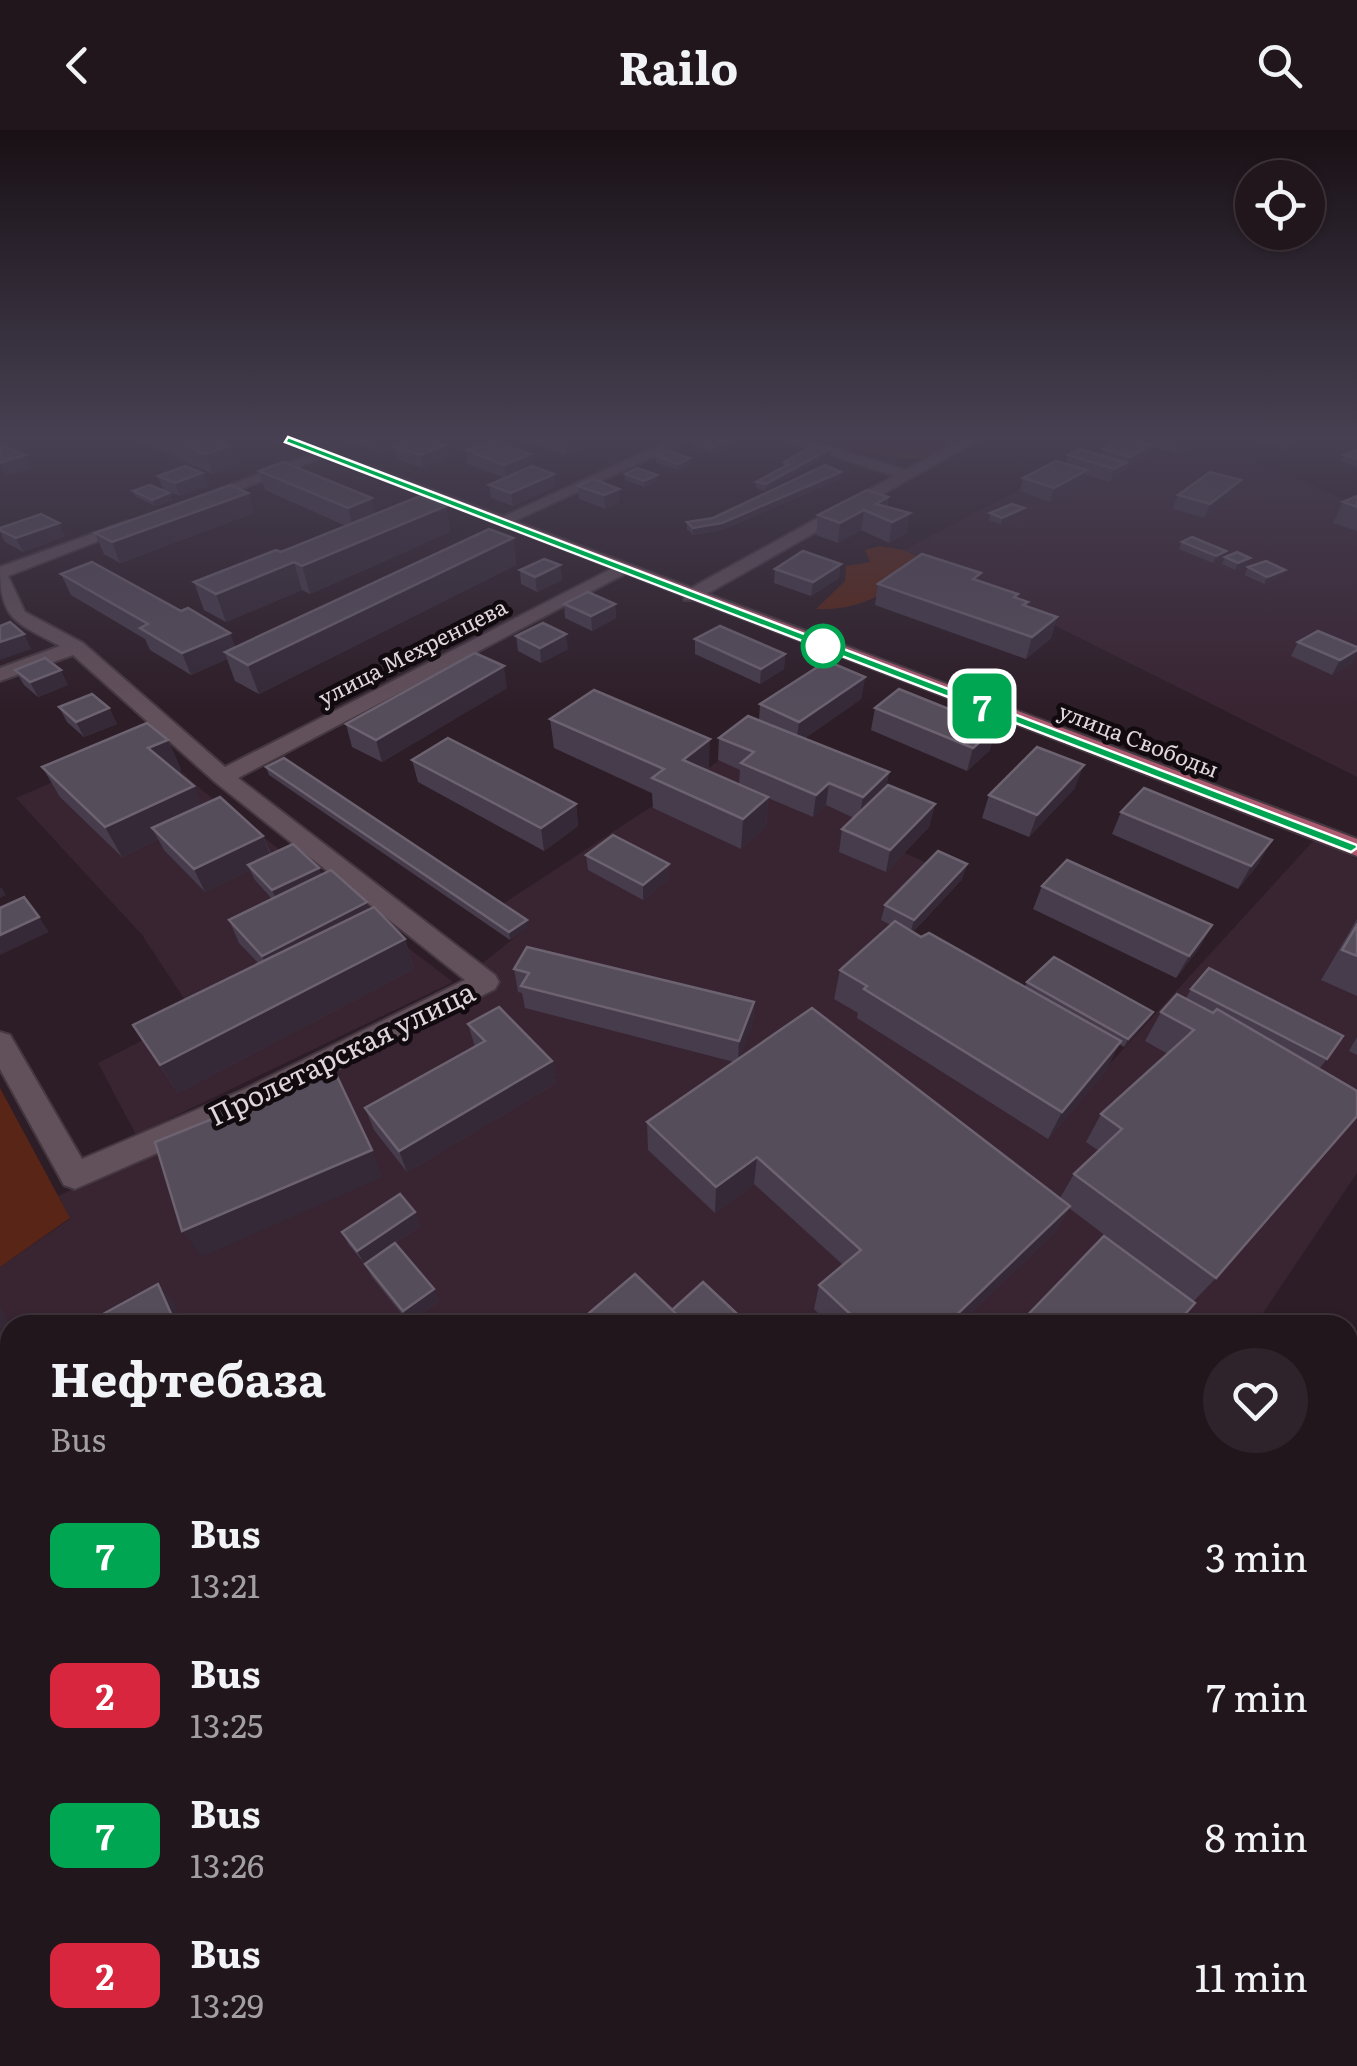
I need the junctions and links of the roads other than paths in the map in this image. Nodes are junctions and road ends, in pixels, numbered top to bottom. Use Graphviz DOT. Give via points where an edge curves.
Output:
graph roads {
  1 [pos="118,530"];
  2 [pos="526,530"];
  3 [pos="808,530"];
  4 [pos="624,569"];
  5 [pos="0,576"];
  6 [pos="690,596"];
  7 [pos="9,618"];
  8 [pos="76,647"];
  9 [pos="0,674"];
  10 [pos="223,778"];
  11 [pos="1357,848"];
  12 [pos="0,1043"];
  1 -- 5 [label="street"];
  2 -- 4 [label="main road, улица Свободы"];
  3 -- 6 [label="street"];
  4 -- 6 [label="main road, улица Свободы"];
  4 -- 10 [label="street, улица Мехренцева"];
  5 -- 7 [label="street, Пролетарская улица"];
  6 -- 11 [label="main road, улица Свободы"];
  7 -- 8 [label="street, Пролетарская улица"];
  8 -- 9 [label="street"];
  8 -- 10 [label="street, Пролетарская улица"];
  10 -- 12 [label="street, Пролетарская улица" via="485,982 256,1097 75,1176"];
}
